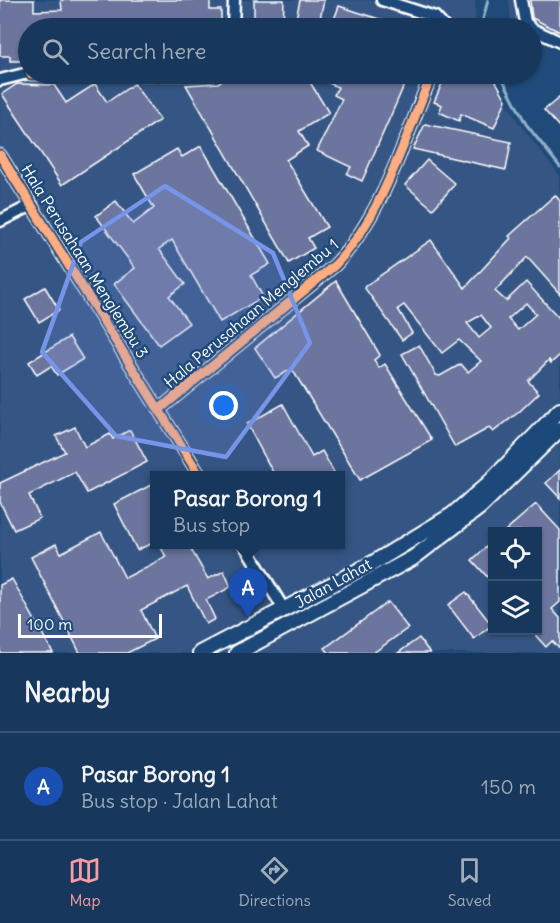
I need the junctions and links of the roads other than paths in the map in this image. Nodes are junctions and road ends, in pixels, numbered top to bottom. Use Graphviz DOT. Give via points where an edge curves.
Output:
graph roads {
  1 [pos="234,0"];
  2 [pos="382,0"];
  3 [pos="521,0"];
  4 [pos="233,18"];
  5 [pos="436,18"];
  6 [pos="524,18"];
  7 [pos="542,34"];
  8 [pos="560,42"];
  9 [pos="18,76"];
  10 [pos="0,80"];
  11 [pos="428,84"];
  12 [pos="0,155"];
  13 [pos="32,205"];
  14 [pos="0,221"];
  15 [pos="160,409"];
  16 [pos="560,410"];
  17 [pos="560,429"];
  18 [pos="197,471"];
  19 [pos="247,549"];
  20 [pos="283,608"];
  21 [pos="200,653"];
  22 [pos="214,653"];
  23 [pos="237,653"];
  1 -- 4 [label="street"];
  2 -- 5 [label="street"];
  3 -- 6 [label="street"];
  7 -- 8 [label="street"];
  9 -- 10 [label="street"];
  11 -- 15 [label="street, Hala Perusahaan Menglembu 1" via="375,208 351,249"];
  12 -- 13 [label="street, Hala Perusahaan Menglembu 3"];
  13 -- 14 [label="street"];
  13 -- 15 [label="street, Hala Perusahaan Menglembu 3"];
  15 -- 18 [label="street, Hala Perusahaan Menglembu 3"];
  16 -- 20 [label="main road" via="452,515 374,563"];
  17 -- 23 [label="main road, Jalan Lahat" via="480,507 413,558"];
  19 -- 20 [label="street"];
  20 -- 21 [label="main road"];
  20 -- 22 [label="main road" via="269,622"];
}
